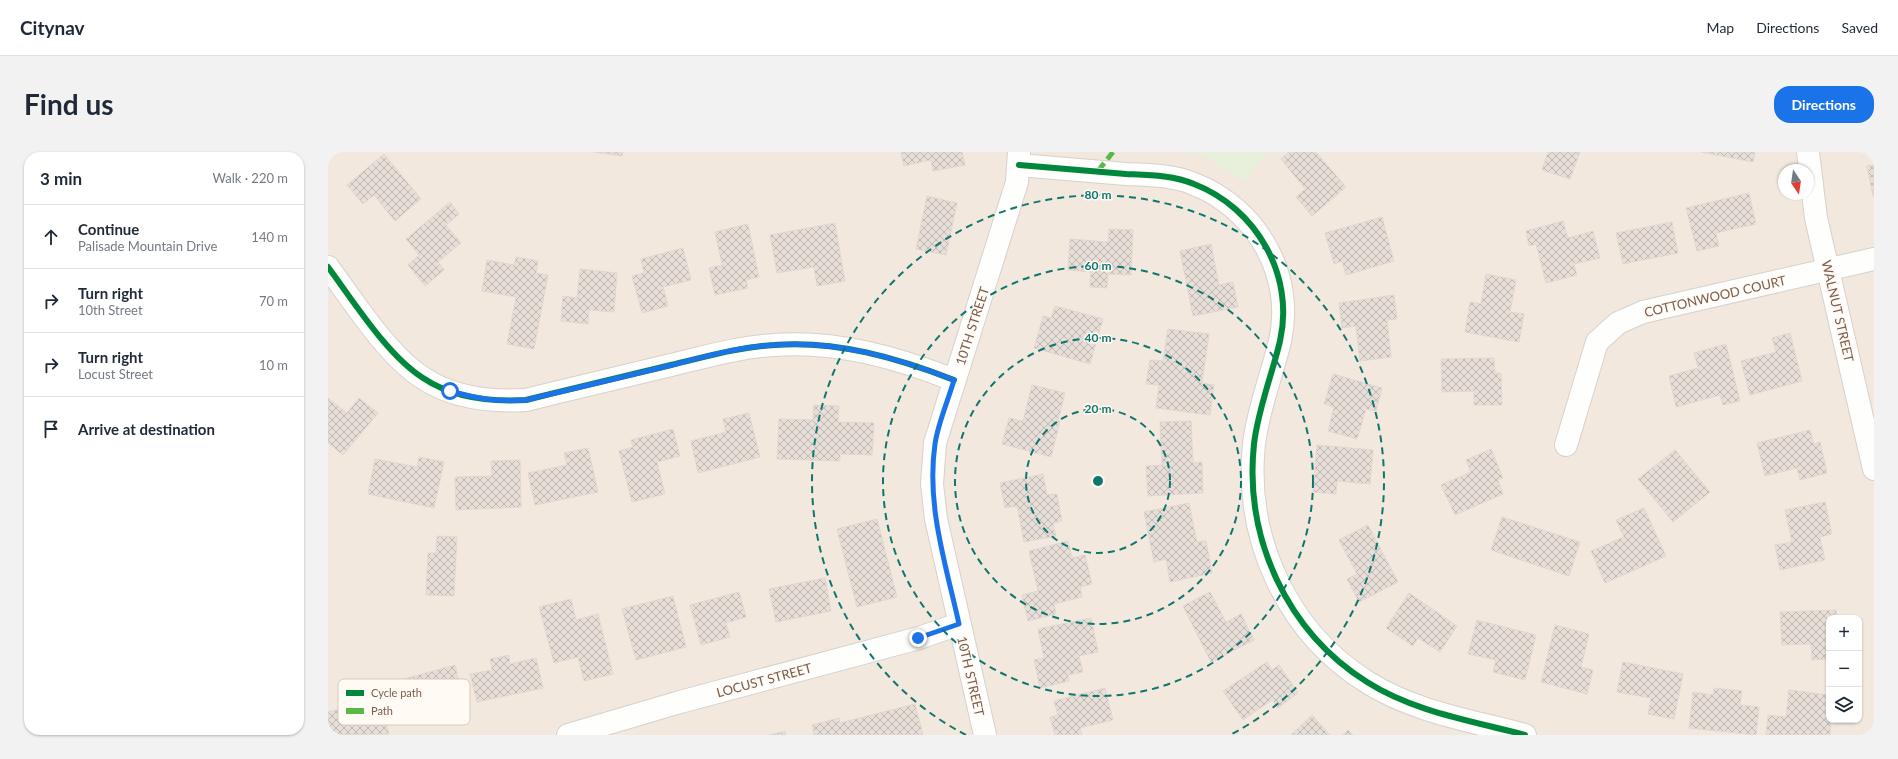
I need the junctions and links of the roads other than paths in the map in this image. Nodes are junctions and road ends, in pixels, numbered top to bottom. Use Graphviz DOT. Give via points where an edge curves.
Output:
graph roads {
  1 [pos="1808,152"];
  2 [pos="1019,158"];
  3 [pos="1874,259"];
  4 [pos="328,267"];
  5 [pos="1828,269"];
  6 [pos="954,380"];
  7 [pos="1566,445"];
  8 [pos="1874,469"];
  9 [pos="959,624"];
  10 [pos="625,727"];
  11 [pos="568,735"];
  12 [pos="985,735"];
  13 [pos="1525,735"];
  1 -- 5 [label="street, WALNUT STREET" via="1816,218"];
  2 -- 6 [label="street, 10TH STREET" via="1017,182"];
  2 -- 13 [label="street" via="1166,177 1193,183 1229,203 1257,232 1271,254 1278,275 1282,300 1282,326 1254,442 1255,509 1267,558 1283,594 1322,646 1368,683 1429,709"];
  3 -- 5 [label="street, COTTONWOOD COURT"];
  4 -- 6 [label="street" via="374,329 405,364 434,385 482,400 526,400 729,351 774,345 805,344 875,354"];
  5 -- 7 [label="street, COTTONWOOD COURT" via="1643,312 1618,323 1597,342"];
  5 -- 8 [label="street, WALNUT STREET"];
  6 -- 9 [label="street, 10TH STREET" via="935,443 932,484 936,519"];
  9 -- 10 [label="street, LOCUST STREET" via="918,638 680,702"];
  9 -- 12 [label="street, 10TH STREET"];
  10 -- 11 [label="street, LOCUST STREET"];
}
